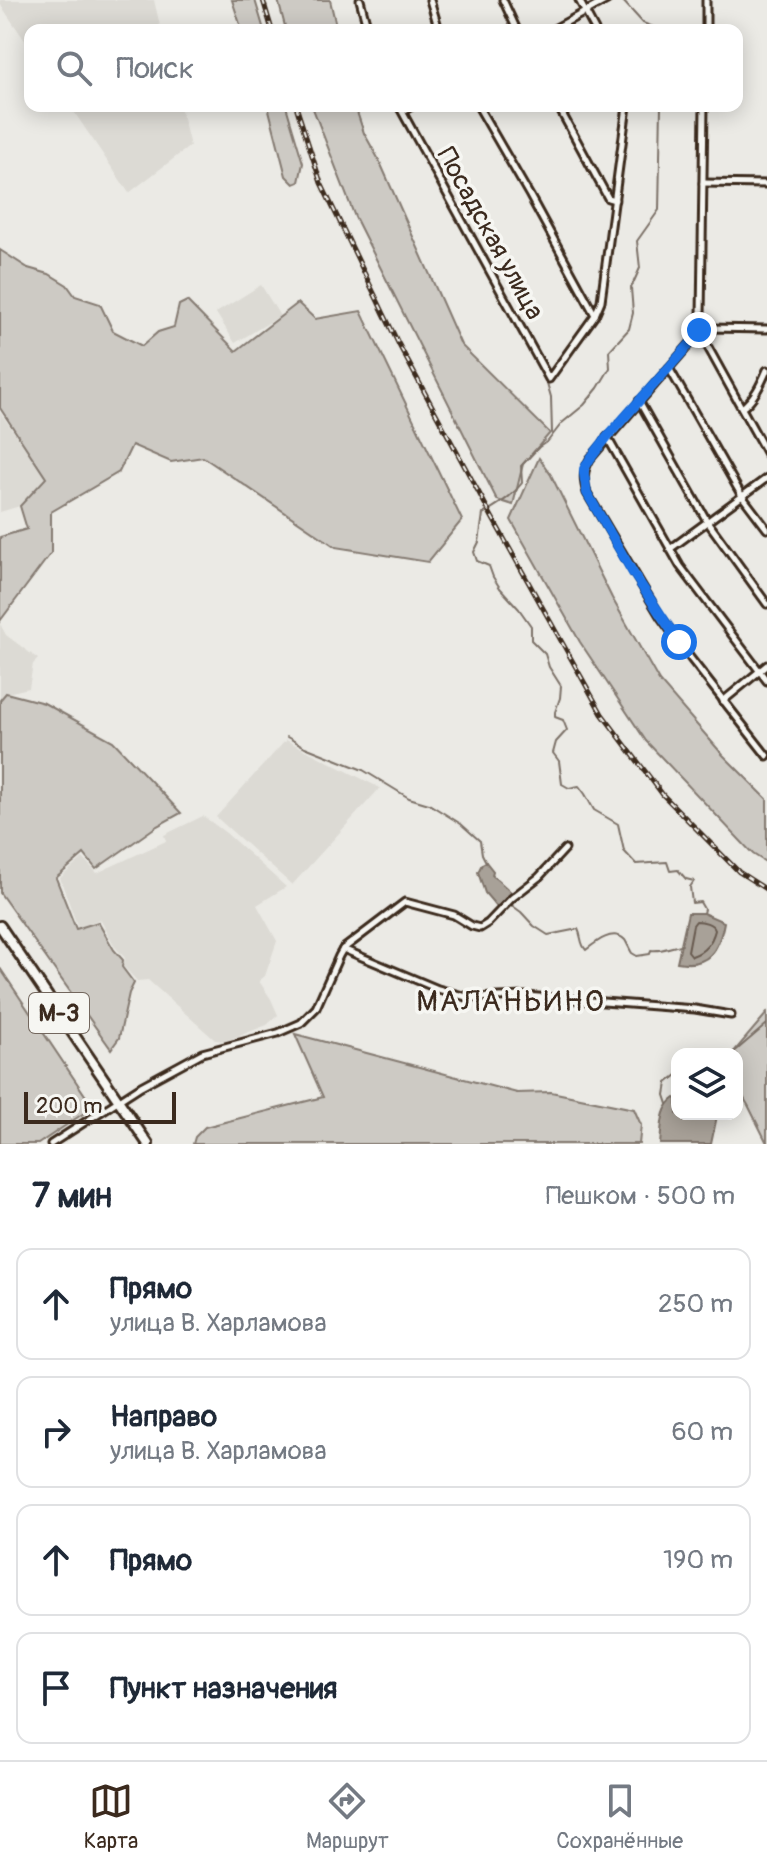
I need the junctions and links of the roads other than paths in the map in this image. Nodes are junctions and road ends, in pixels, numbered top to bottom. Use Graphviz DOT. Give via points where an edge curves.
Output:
graph roads {
  1 [pos="360,0"];
  2 [pos="430,0"];
  3 [pos="503,0"];
  4 [pos="579,0"];
  5 [pos="607,0"];
  6 [pos="706,0"];
  7 [pos="585,12"];
  8 [pos="366,24"];
  9 [pos="437,24"];
  10 [pos="514,24"];
  11 [pos="563,24"];
  12 [pos="592,24"];
  13 [pos="706,24"];
  14 [pos="403,112"];
  15 [pos="481,112"];
  16 [pos="561,112"];
  17 [pos="626,112"];
  18 [pos="704,112"];
  19 [pos="703,183"];
  20 [pos="767,184"];
  21 [pos="615,200"];
  22 [pos="595,315"];
  23 [pos="767,329"];
  24 [pos="699,330"];
  25 [pos="669,368"];
  26 [pos="767,370"];
  27 [pos="639,401"];
  28 [pos="742,408"];
  29 [pos="607,437"];
  30 [pos="767,454"];
  31 [pos="767,478"];
  32 [pos="742,496"];
  33 [pos="707,521"];
  34 [pos="767,529"];
  35 [pos="670,549"];
  36 [pos="767,604"];
  37 [pos="767,665"];
  38 [pos="760,671"];
  39 [pos="767,681"];
  40 [pos="723,701"];
  41 [pos="767,756"];
  42 [pos="565,849"];
  43 [pos="0,926"];
  44 [pos="343,949"];
  45 [pos="731,1015"];
  46 [pos="118,1101"];
  47 [pos="51,1144"];
  48 [pos="148,1144"];
  1 -- 8 [label="street"];
  2 -- 9 [label="street"];
  3 -- 10 [label="street"];
  4 -- 7 [label="street"];
  5 -- 7 [label="street"];
  6 -- 13 [label="street"];
  7 -- 11 [label="street"];
  7 -- 12 [label="street"];
  14 -- 22 [label="street, Посадская улица" via="549,379"];
  15 -- 22 [label="street"];
  16 -- 21 [label="street" via="608,198"];
  17 -- 21 [label="street"];
  18 -- 19 [label="street"];
  19 -- 20 [label="street"];
  19 -- 24 [label="street"];
  21 -- 22 [label="street"];
  23 -- 24 [label="street"];
  24 -- 25 [label="street"];
  24 -- 28 [label="street"];
  25 -- 27 [label="street"];
  25 -- 32 [label="street"];
  26 -- 28 [label="street"];
  27 -- 29 [label="street"];
  27 -- 33 [label="street"];
  28 -- 30 [label="street"];
  29 -- 35 [label="street"];
  29 -- 40 [label="street" via="584,469 587,493 660,616"];
  31 -- 32 [label="street"];
  32 -- 33 [label="street"];
  32 -- 34 [label="street"];
  33 -- 35 [label="street"];
  33 -- 36 [label="street"];
  35 -- 38 [label="street"];
  37 -- 38 [label="street"];
  38 -- 39 [label="street"];
  38 -- 40 [label="street"];
  40 -- 41 [label="street"];
  42 -- 44 [label="street" via="480,928 405,902"];
  43 -- 46 [label="highway, М-3"];
  44 -- 45 [label="street" via="470,998 525,996"];
  44 -- 46 [label="street" via="316,1008 301,1023 202,1053"];
  46 -- 47 [label="street"];
  46 -- 48 [label="highway, М-3"];
}
